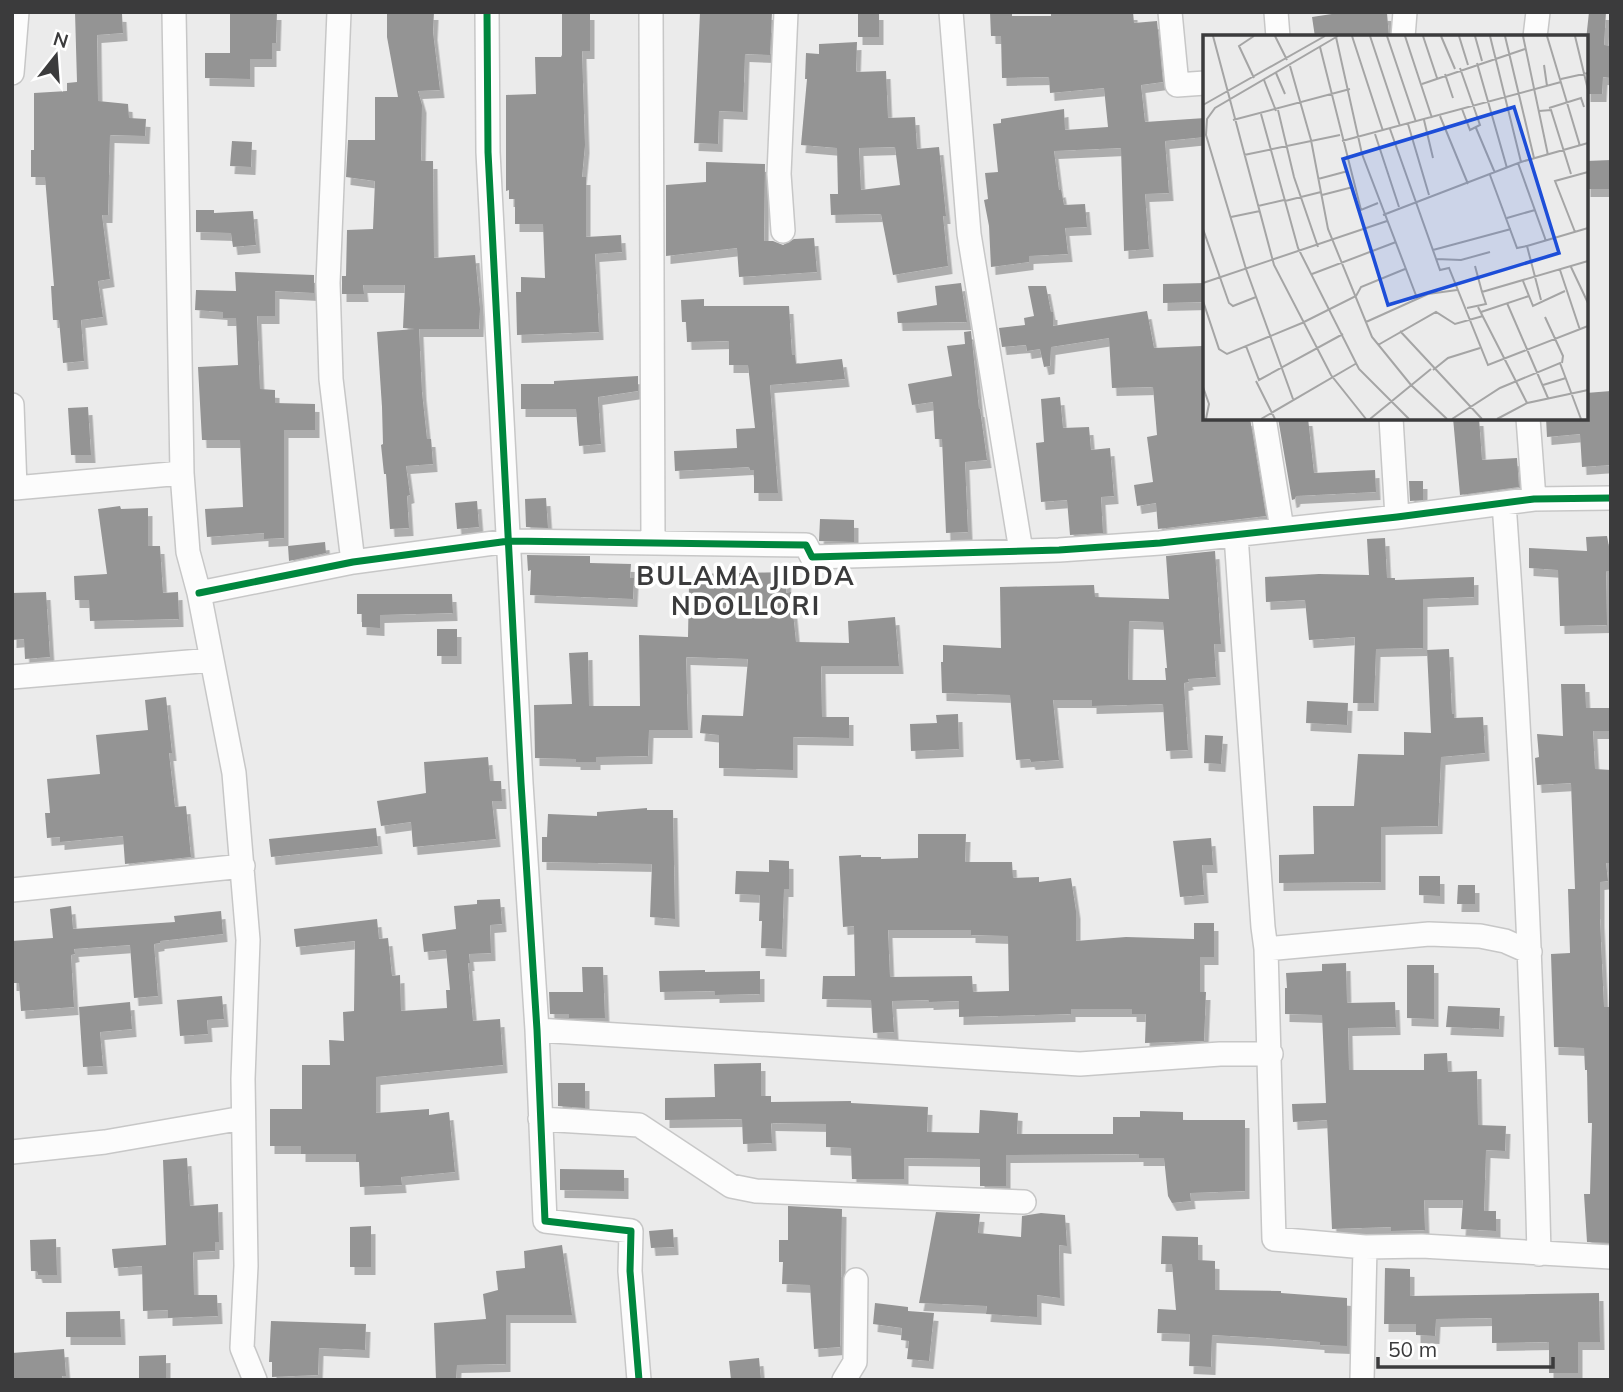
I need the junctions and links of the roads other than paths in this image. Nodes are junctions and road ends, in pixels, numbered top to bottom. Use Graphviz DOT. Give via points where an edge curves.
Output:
graph roads {
  1 [pos="18,12"];
  2 [pos="174,12"];
  3 [pos="339,12"];
  4 [pos="487,12"];
  5 [pos="651,12"];
  6 [pos="786,12"];
  7 [pos="951,12"];
  8 [pos="1170,12"];
  9 [pos="1276,12"];
  10 [pos="1405,12"];
  11 [pos="1538,12"];
  12 [pos="1278,35"];
  13 [pos="1403,35"];
  14 [pos="1535,35"];
  15 [pos="12,73"];
  16 [pos="1203,83"];
  17 [pos="783,231"];
  18 [pos="12,405"];
  19 [pos="1264,420"];
  20 [pos="1391,420"];
  21 [pos="1528,420"];
  22 [pos="182,473"];
  23 [pos="1611,498"];
  24 [pos="1534,499"];
  25 [pos="1504,503"];
  26 [pos="1397,517"];
  27 [pos="1282,530"];
  28 [pos="1236,535"];
  29 [pos="509,541"];
  30 [pos="653,541"];
  31 [pos="1021,551"];
  32 [pos="353,562"];
  33 [pos="199,593"];
  34 [pos="212,660"];
  35 [pos="12,677"];
  36 [pos="243,866"];
  37 [pos="12,890"];
  38 [pos="1266,949"];
  39 [pos="1530,952"];
  40 [pos="537,1030"];
  41 [pos="1271,1054"];
  42 [pos="243,1118"];
  43 [pos="540,1119"];
  44 [pos="12,1152"];
  45 [pos="1024,1202"];
  46 [pos="1365,1247"];
  47 [pos="1539,1254"];
  48 [pos="1611,1257"];
  49 [pos="856,1280"];
  50 [pos="255,1380"];
  51 [pos="639,1380"];
  52 [pos="844,1380"];
  53 [pos="1362,1380"];
  1 -- 15 [label="street"];
  2 -- 22 [label="street"];
  3 -- 32 [label="street" via="328,283 331,379"];
  4 -- 29 [label="street" via="488,152"];
  5 -- 30 [label="street"];
  6 -- 17 [label="street" via="779,174"];
  7 -- 31 [label="street" via="969,234"];
  8 -- 16 [label="street" via="1177,85"];
  9 -- 12 [label="street"];
  10 -- 13 [label="street"];
  11 -- 14 [label="street"];
  18 -- 22 [label="street" via="15,488"];
  19 -- 27 [label="street"];
  20 -- 26 [label="street"];
  21 -- 24 [label="street"];
  22 -- 33 [label="street" via="188,552"];
  23 -- 24 [label="street"];
  24 -- 25 [label="street"];
  25 -- 26 [label="street"];
  25 -- 39 [label="street"];
  26 -- 27 [label="street"];
  27 -- 28 [label="street"];
  28 -- 31 [label="street"];
  28 -- 38 [label="street"];
  29 -- 30 [label="street"];
  29 -- 32 [label="street"];
  29 -- 40 [label="street"];
  30 -- 31 [label="street" via="806,545 812,557"];
  32 -- 33 [label="street"];
  33 -- 34 [label="street"];
  34 -- 35 [label="street"];
  34 -- 36 [label="street" via="234,773"];
  36 -- 37 [label="street"];
  36 -- 42 [label="street" via="248,940"];
  38 -- 39 [label="street" via="1429,934 1480,936"];
  38 -- 41 [label="street"];
  39 -- 47 [label="street"];
  40 -- 41 [label="street" via="1080,1064"];
  40 -- 43 [label="street"];
  41 -- 46 [label="street" via="1274,1239"];
  42 -- 44 [label="street" via="105,1142"];
  42 -- 50 [label="street" via="243,1348"];
  43 -- 45 [label="street" via="639,1125 731,1186 756,1192"];
  43 -- 51 [label="street" via="545,1221 631,1231"];
  46 -- 47 [label="street"];
  46 -- 53 [label="street"];
  47 -- 48 [label="street"];
  49 -- 52 [label="street" via="855,1362"];
}
